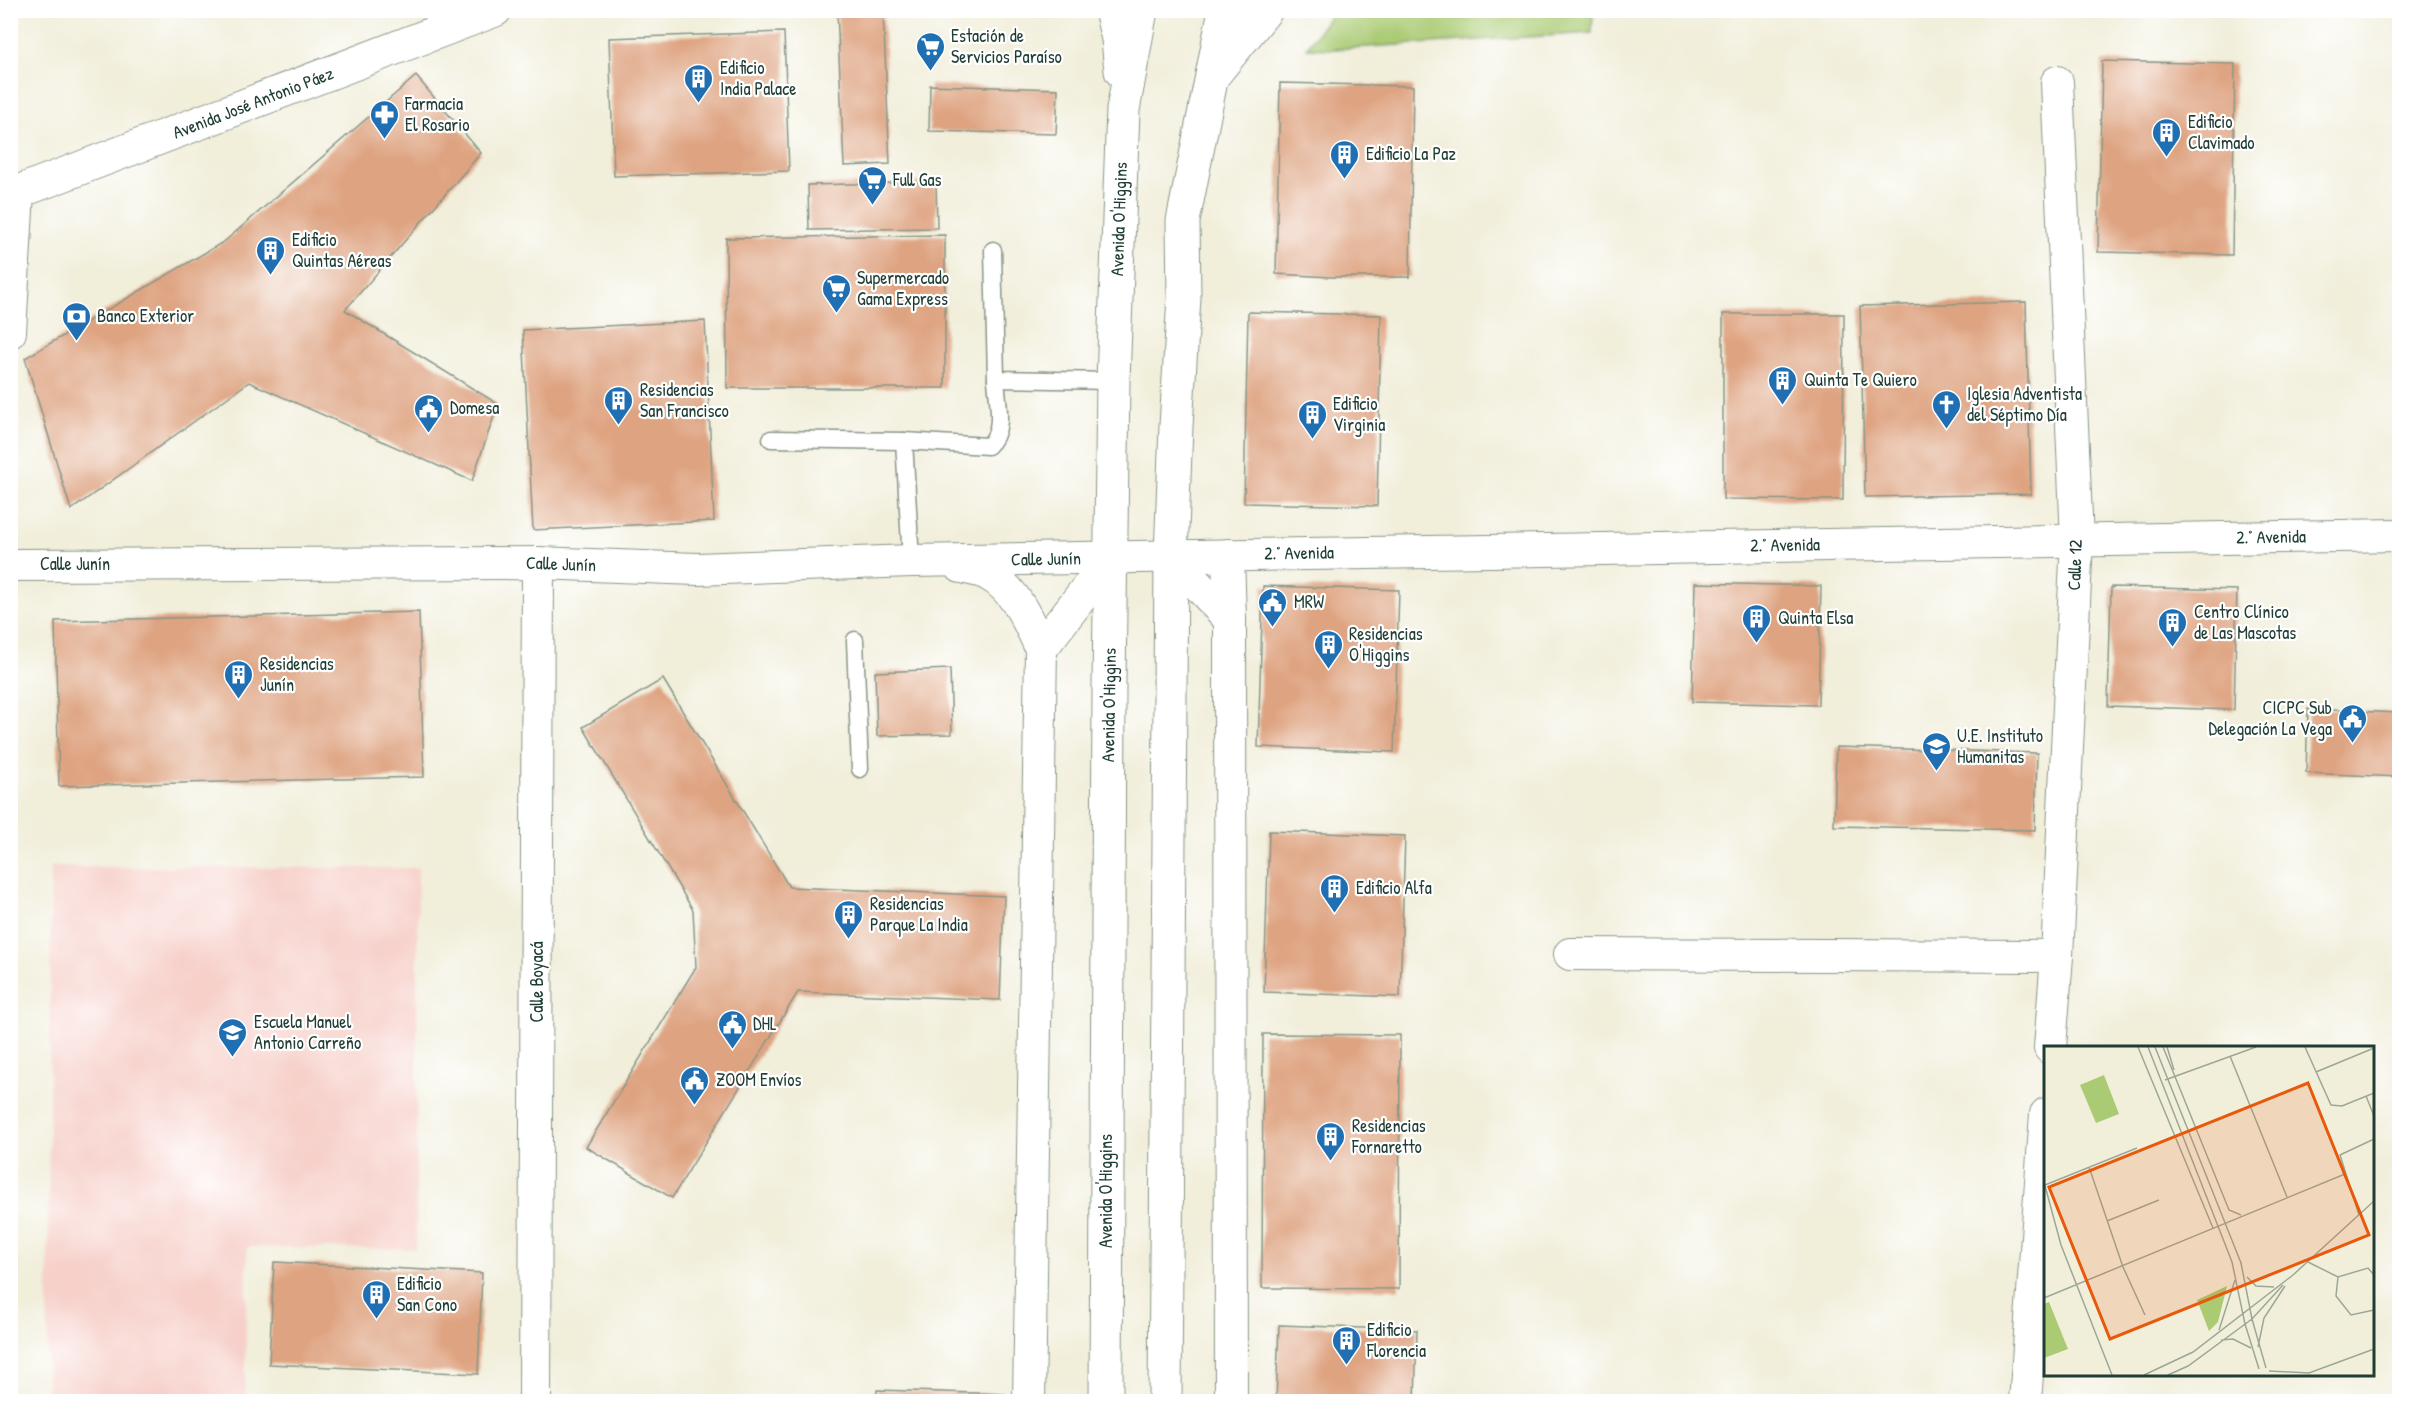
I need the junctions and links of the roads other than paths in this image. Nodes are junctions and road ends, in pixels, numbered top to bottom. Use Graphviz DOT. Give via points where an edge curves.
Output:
graph roads {
  1 [pos="495,10"];
  2 [pos="1111,10"];
  3 [pos="1141,10"];
  4 [pos="1225,10"];
  5 [pos="1266,10"];
  6 [pos="1214,75"];
  7 [pos="2057,82"];
  8 [pos="1123,110"];
  9 [pos="14,194"];
  10 [pos="993,250"];
  11 [pos="10,332"];
  12 [pos="996,380"];
  13 [pos="1113,381"];
  14 [pos="771,439"];
  15 [pos="904,441"];
  16 [pos="2400,535"];
  17 [pos="2077,540"];
  18 [pos="1228,555"];
  19 [pos="1171,556"];
  20 [pos="1111,558"];
  21 [pos="911,561"];
  22 [pos="943,562"];
  23 [pos="538,563"];
  24 [pos="10,565"];
  25 [pos="1230,620"];
  26 [pos="855,640"];
  27 [pos="1041,648"];
  28 [pos="860,769"];
  29 [pos="1570,954"];
  30 [pos="2057,956"];
  31 [pos="2050,1046"];
  32 [pos="2044,1141"];
  33 [pos="536,1401"];
  34 [pos="1029,1401"];
  35 [pos="1106,1401"];
  36 [pos="1165,1401"];
  37 [pos="1231,1401"];
  38 [pos="2025,1401"];
  1 -- 9 [label="main road, Avenida José Antonio Páez"];
  2 -- 8 [label="main road" via="1118,39"];
  3 -- 8 [label="main road, Avenida O'Higgins"];
  4 -- 6 [label="main road"];
  5 -- 6 [label="main road"];
  6 -- 19 [label="main road" via="1184,220 1184,298"];
  7 -- 17 [label="street, Calle 12"];
  8 -- 13 [label="main road, Avenida O'Higgins"];
  9 -- 11 [label="street"];
  10 -- 12 [label="lane"];
  12 -- 13 [label="lane"];
  12 -- 15 [label="lane" via="999,427 996,439 988,446"];
  13 -- 20 [label="main road, Avenida O'Higgins"];
  14 -- 15 [label="lane"];
  15 -- 21 [label="lane"];
  16 -- 17 [label="street, 2.° Avenida"];
  17 -- 18 [label="street, 2.° Avenida"];
  17 -- 30 [label="street, Calle 12"];
  18 -- 19 [label="street, 2.° Avenida"];
  18 -- 25 [label="street"];
  19 -- 20 [label="street, Calle Junín"];
  19 -- 25 [label="street"];
  19 -- 36 [label="main road"];
  20 -- 22 [label="street, Calle Junín"];
  20 -- 27 [label="main road"];
  20 -- 35 [label="main road, Avenida O'Higgins"];
  21 -- 22 [label="street, Calle Junín"];
  21 -- 23 [label="street, Calle Junín" via="697,569"];
  22 -- 27 [label="street" via="986,573 1005,586"];
  23 -- 24 [label="street, Calle Junín"];
  23 -- 33 [label="street, Calle Boyacá"];
  25 -- 37 [label="street"];
  26 -- 28 [label="lane"];
  27 -- 34 [label="street"];
  29 -- 30 [label="street"];
  30 -- 31 [label="street, Calle 12"];
  32 -- 38 [label="street"];
}
